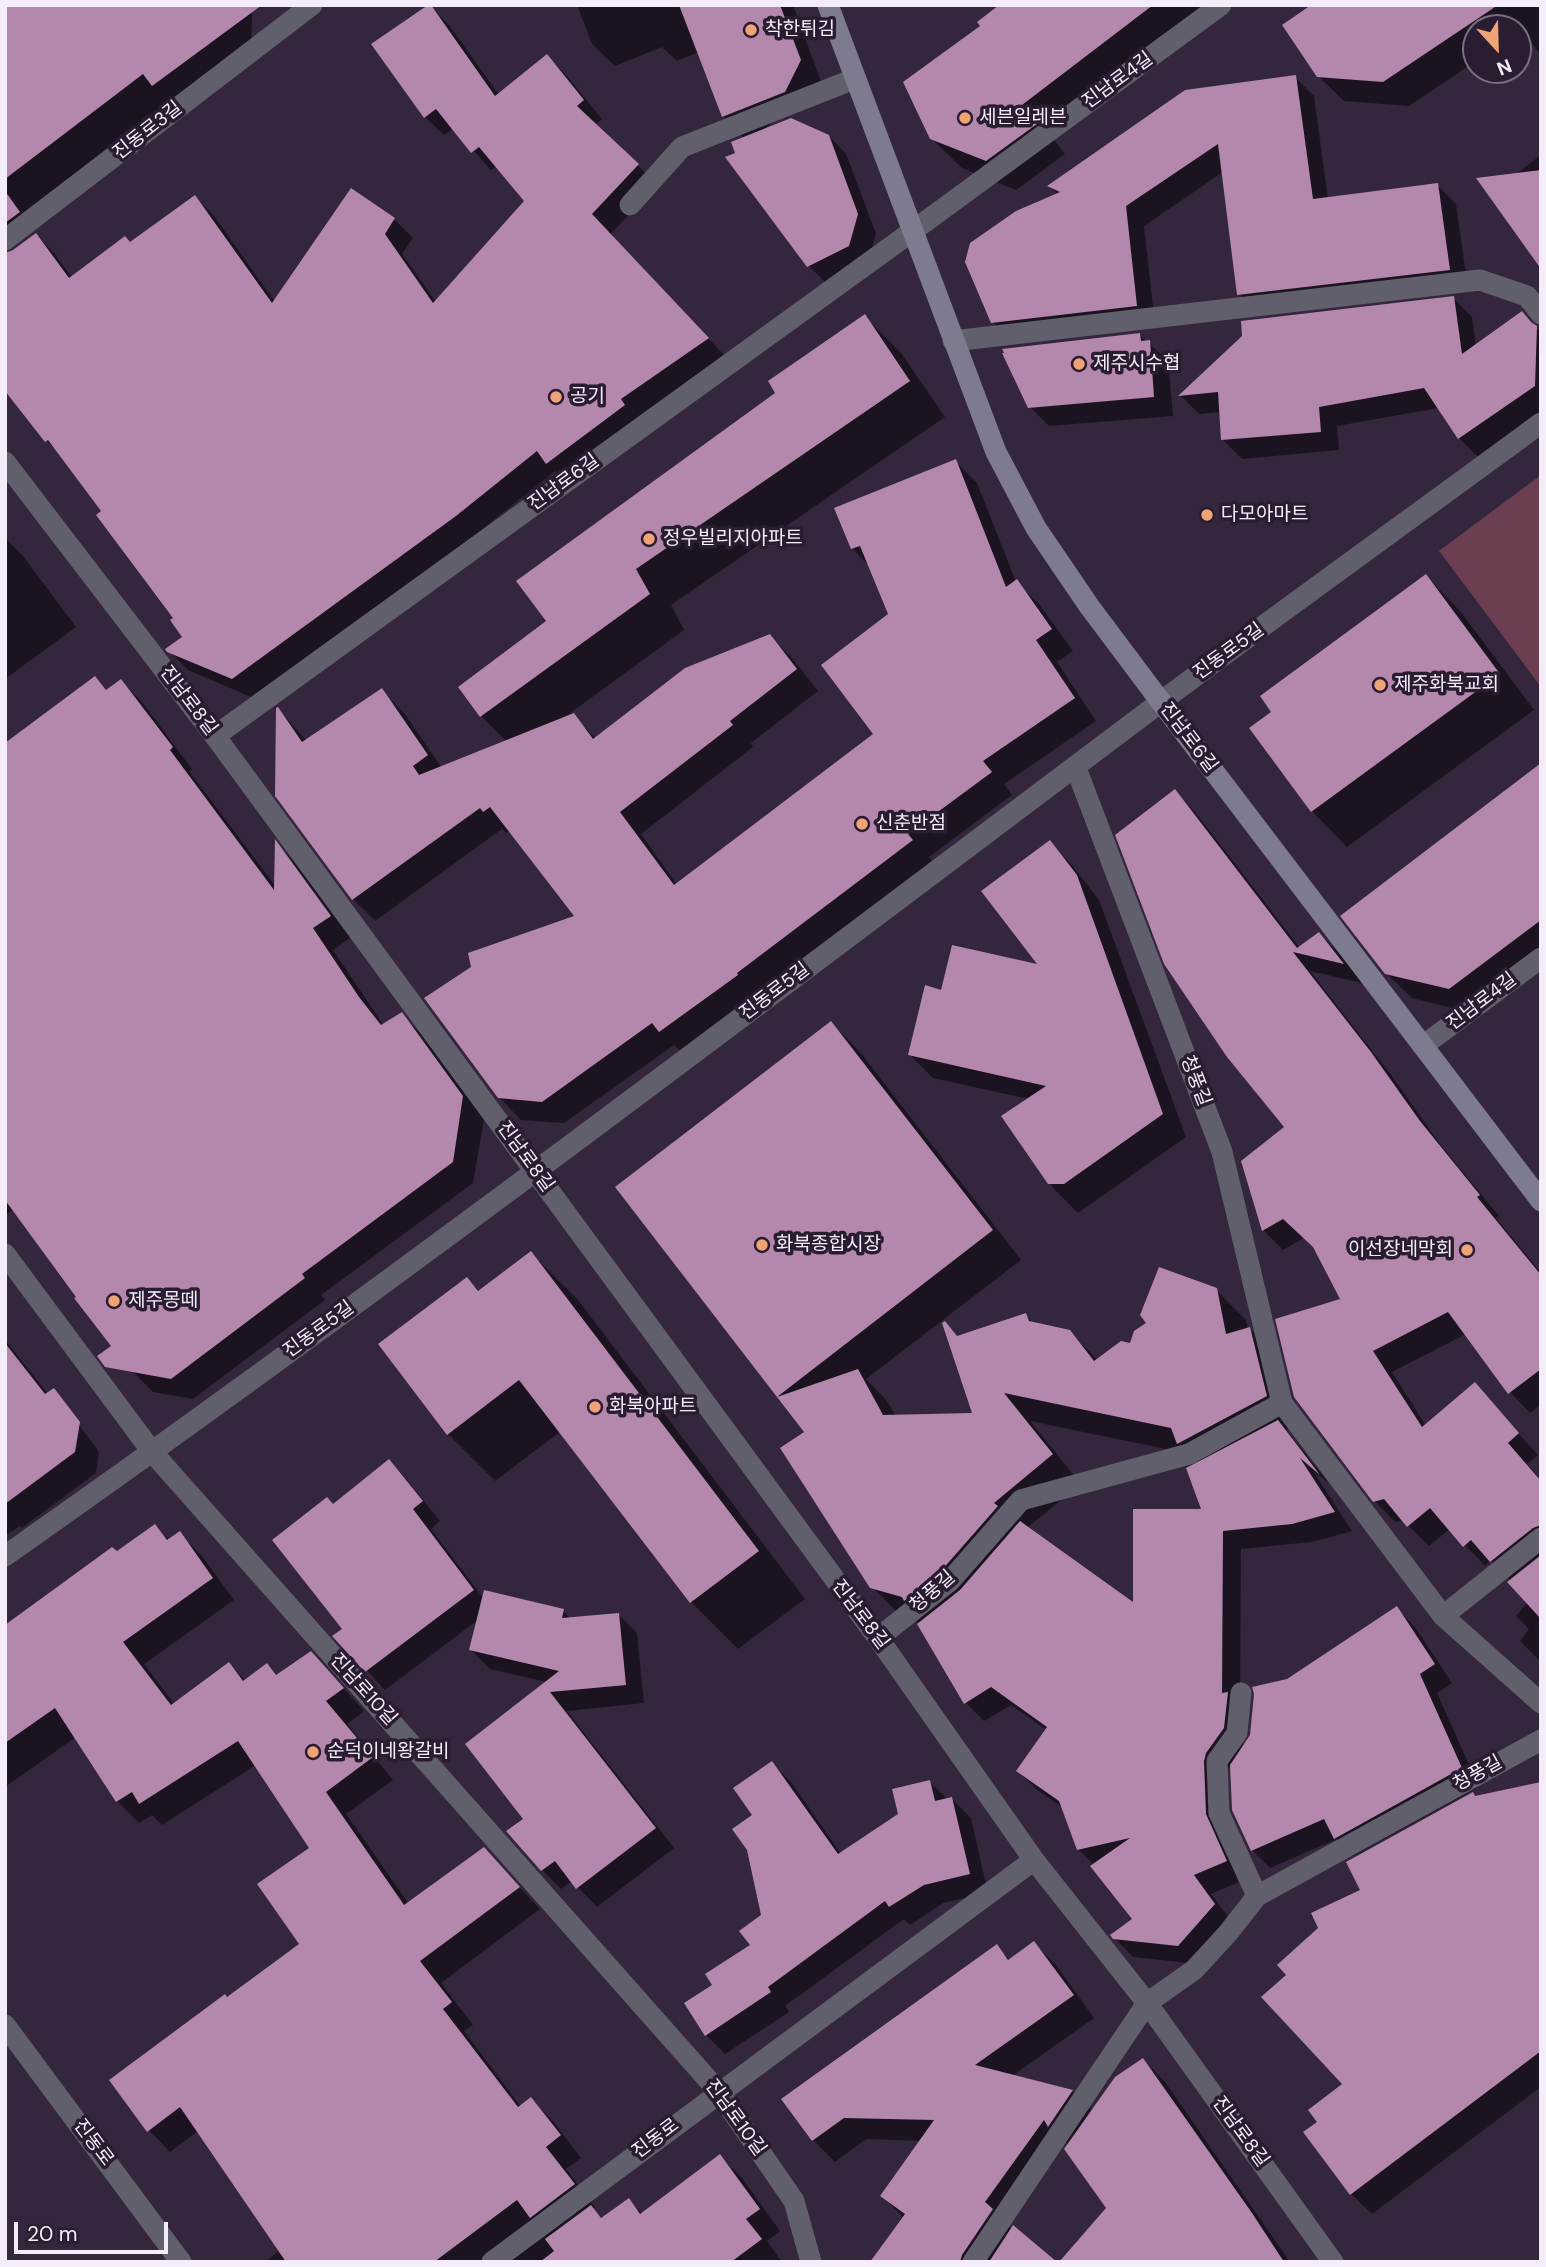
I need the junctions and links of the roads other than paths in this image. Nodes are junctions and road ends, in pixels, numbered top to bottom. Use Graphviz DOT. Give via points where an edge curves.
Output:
graph roads {
  1 [pos="312,5"];
  2 [pos="828,5"];
  3 [pos="1221,5"];
  4 [pos="285,13"];
  5 [pos="854,79"];
  6 [pos="630,205"];
  7 [pos="914,230"];
  8 [pos="5,240"];
  9 [pos="1541,314"];
  10 [pos="953,341"];
  11 [pos="1541,423"];
  12 [pos="5,462"];
  13 [pos="1161,702"];
  14 [pos="215,736"];
  15 [pos="1076,768"];
  16 [pos="1541,958"];
  17 [pos="1424,1045"];
  18 [pos="535,1171"];
  19 [pos="1541,1200"];
  20 [pos="5,1254"];
  21 [pos="1282,1404"];
  22 [pos="153,1452"];
  23 [pos="1541,1538"];
  24 [pos="5,1556"];
  25 [pos="1443,1616"];
  26 [pos="878,1638"];
  27 [pos="1241,1693"];
  28 [pos="1541,1703"];
  29 [pos="1541,1740"];
  30 [pos="1034,1860"];
  31 [pos="1257,1896"];
  32 [pos="1147,2003"];
  33 [pos="5,2025"];
  34 [pos="719,2092"];
  35 [pos="181,2262"];
  36 [pos="492,2262"];
  37 [pos="811,2262"];
  38 [pos="973,2262"];
  39 [pos="1333,2262"];
  1 -- 4 [label="street, 진동로3길"];
  2 -- 5 [label="street, 진남로6길"];
  3 -- 7 [label="street, 진남로4길"];
  4 -- 8 [label="street, 진동로3길"];
  5 -- 6 [label="street" via="682,147"];
  5 -- 7 [label="street, 진남로6길"];
  7 -- 10 [label="street, 진남로6길"];
  7 -- 14 [label="street, 진남로6길"];
  9 -- 10 [label="street" via="1527,296 1479,280"];
  10 -- 13 [label="street, 진남로6길" via="996,452 1036,528"];
  11 -- 13 [label="street, 진동로5길"];
  12 -- 14 [label="street, 진남로8길"];
  13 -- 15 [label="street, 진동로5길"];
  13 -- 17 [label="street, 진남로6길"];
  14 -- 18 [label="street, 진남로8길"];
  15 -- 18 [label="street, 진동로5길"];
  15 -- 21 [label="street, 청풍길" via="1222,1152"];
  16 -- 17 [label="street, 진남로4길"];
  17 -- 19 [label="street, 진남로6길"];
  18 -- 22 [label="street, 진동로5길"];
  18 -- 26 [label="street, 진남로8길"];
  20 -- 22 [label="street, 진남로10길"];
  21 -- 25 [label="street, 청풍길"];
  21 -- 26 [label="street, 청풍길" via="1189,1454 1021,1500 950,1581"];
  22 -- 24 [label="street, 진동로5길"];
  22 -- 34 [label="street, 진남로10길"];
  23 -- 25 [label="street"];
  25 -- 28 [label="street, 청풍길"];
  26 -- 30 [label="street, 진남로8길"];
  27 -- 31 [label="street" via="1237,1733 1217,1761 1219,1813"];
  29 -- 31 [label="street, 청풍길"];
  30 -- 32 [label="street, 진남로8길"];
  30 -- 34 [label="street"];
  31 -- 32 [label="street, 청풍길" via="1194,1970"];
  32 -- 38 [label="street"];
  32 -- 39 [label="street, 진남로8길"];
  33 -- 35 [label="street, 진동로"];
  34 -- 36 [label="street, 진동로"];
  34 -- 37 [label="street, 진남로10길" via="794,2202"];
}
